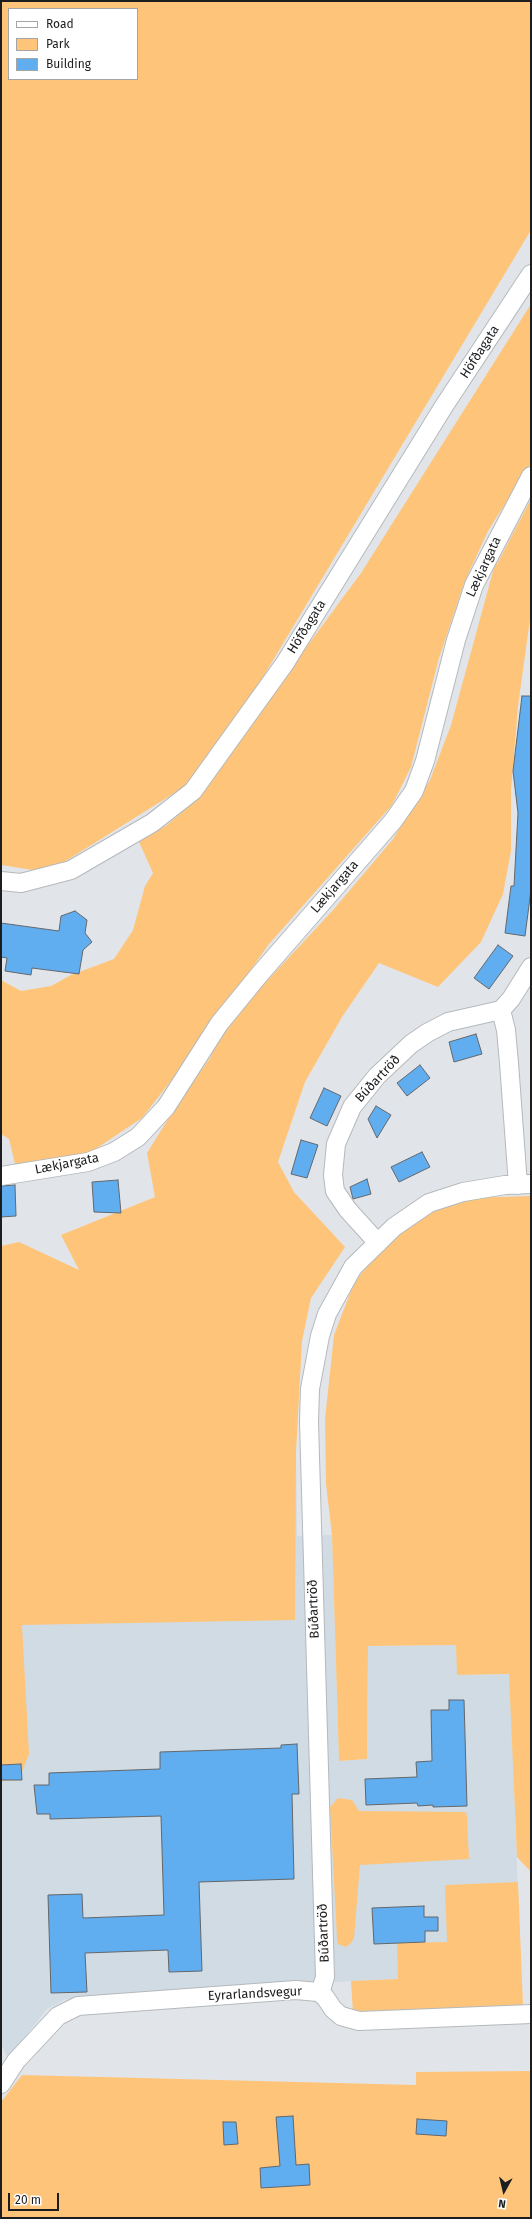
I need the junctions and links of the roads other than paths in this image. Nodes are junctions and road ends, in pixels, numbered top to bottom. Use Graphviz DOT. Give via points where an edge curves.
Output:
graph roads {
  1 [pos="531,274"];
  2 [pos="531,476"];
  3 [pos="1,881"];
  4 [pos="531,967"];
  5 [pos="501,1010"];
  6 [pos="1,1176"];
  7 [pos="524,1185"];
  8 [pos="378,1243"];
  9 [pos="318,1992"];
  10 [pos="531,2014"];
  11 [pos="1,2084"];
  1 -- 3 [label="street, Höfðagata" via="444,406 285,663 193,791 152,823 71,870 21,883"];
  2 -- 6 [label="street, Lækjargata" via="474,585 456,640 425,761 414,791 393,821 259,974 219,1024 166,1107 138,1136 114,1152 88,1162"];
  4 -- 5 [label="street"];
  5 -- 7 [label="street, Búðartröð"];
  5 -- 8 [label="street, Búðartröð" via="448,1022 427,1033 411,1044 377,1076 352,1107 336,1144 333,1175 336,1191 348,1210"];
  7 -- 8 [label="street, Búðartröð" via="463,1192 429,1203 394,1227"];
  8 -- 9 [label="street, Búðartröð" via="353,1267 327,1314 314,1360 310,1389 309,1448 325,1977"];
  9 -- 10 [label="street, Eyrarlandsvegur" via="341,2016 358,2021"];
  9 -- 11 [label="street, Eyrarlandsvegur" via="296,1990 78,2006 58,2016 16,2061"];
}
